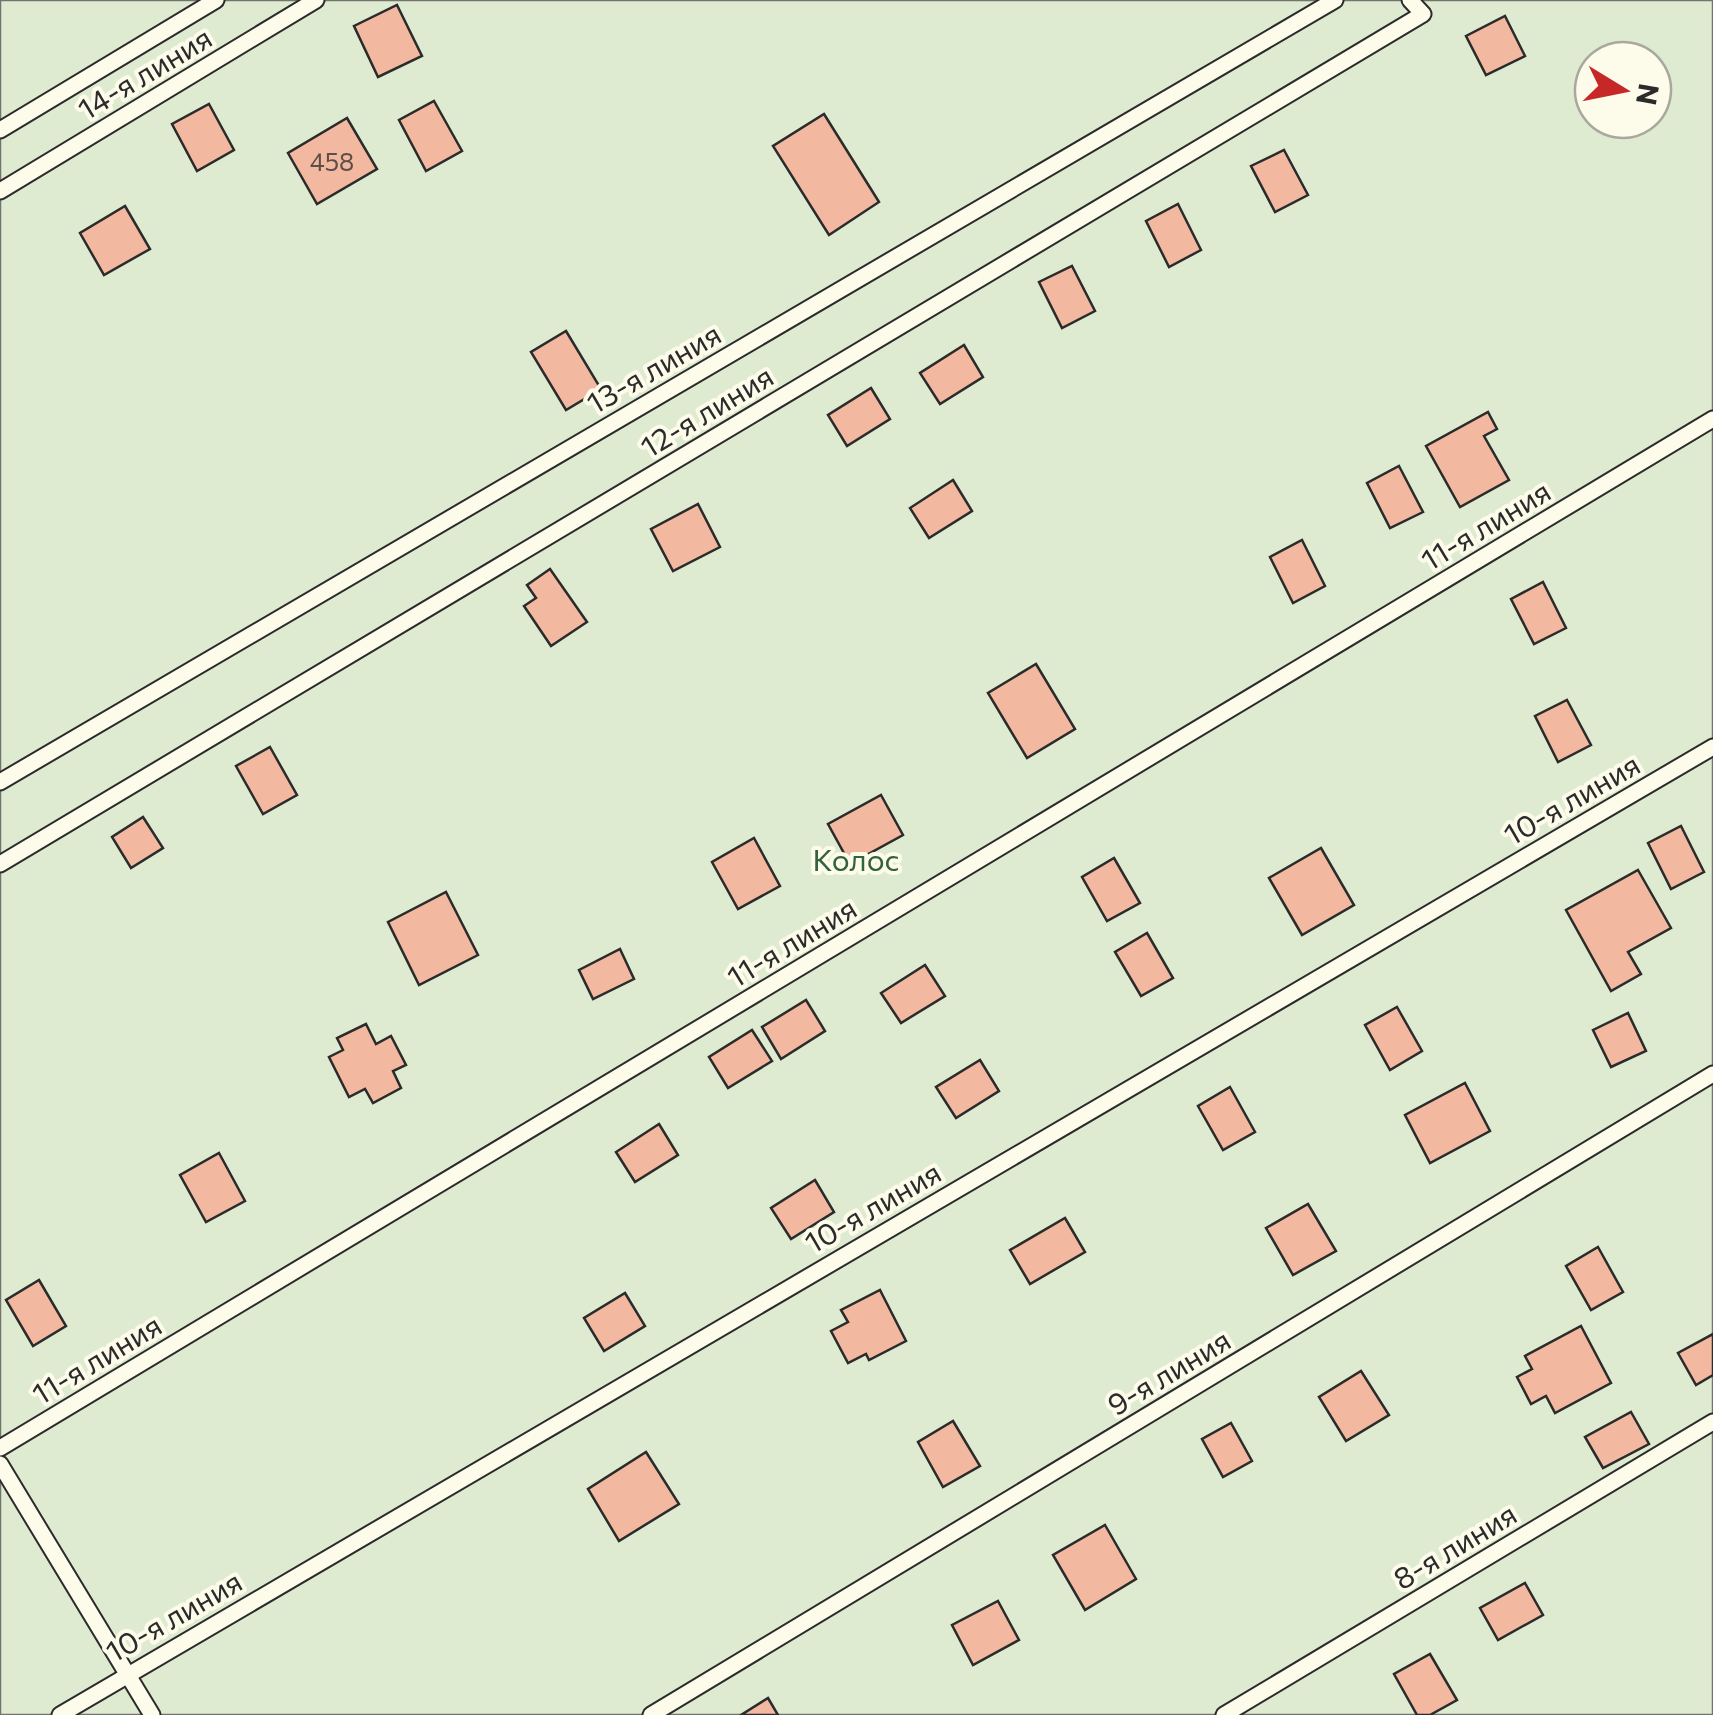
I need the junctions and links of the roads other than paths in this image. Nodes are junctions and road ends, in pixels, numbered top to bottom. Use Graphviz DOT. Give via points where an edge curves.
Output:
graph roads {
  1 [pos="216,0"];
  2 [pos="316,0"];
  3 [pos="1334,0"];
  4 [pos="1410,0"];
  5 [pos="0,130"];
  6 [pos="0,191"];
  7 [pos="1713,420"];
  8 [pos="1713,746"];
  9 [pos="0,782"];
  10 [pos="0,864"];
  11 [pos="1713,1074"];
  12 [pos="1713,1422"];
  13 [pos="0,1448"];
  14 [pos="0,1464"];
  15 [pos="126,1674"];
  16 [pos="60,1715"];
  17 [pos="152,1715"];
  18 [pos="651,1715"];
  19 [pos="1224,1715"];
  1 -- 5 [label="lane"];
  2 -- 6 [label="lane, 14-я линия"];
  3 -- 9 [label="lane, 13-я линия"];
  4 -- 10 [label="lane, 12-я линия" via="1423,14"];
  7 -- 13 [label="lane, 11-я линия"];
  8 -- 15 [label="lane, 10-я линия"];
  11 -- 18 [label="lane, 9-я линия"];
  12 -- 19 [label="lane, 8-я линия"];
  14 -- 15 [label="lane"];
  15 -- 16 [label="lane, 10-я линия"];
  15 -- 17 [label="lane"];
}
